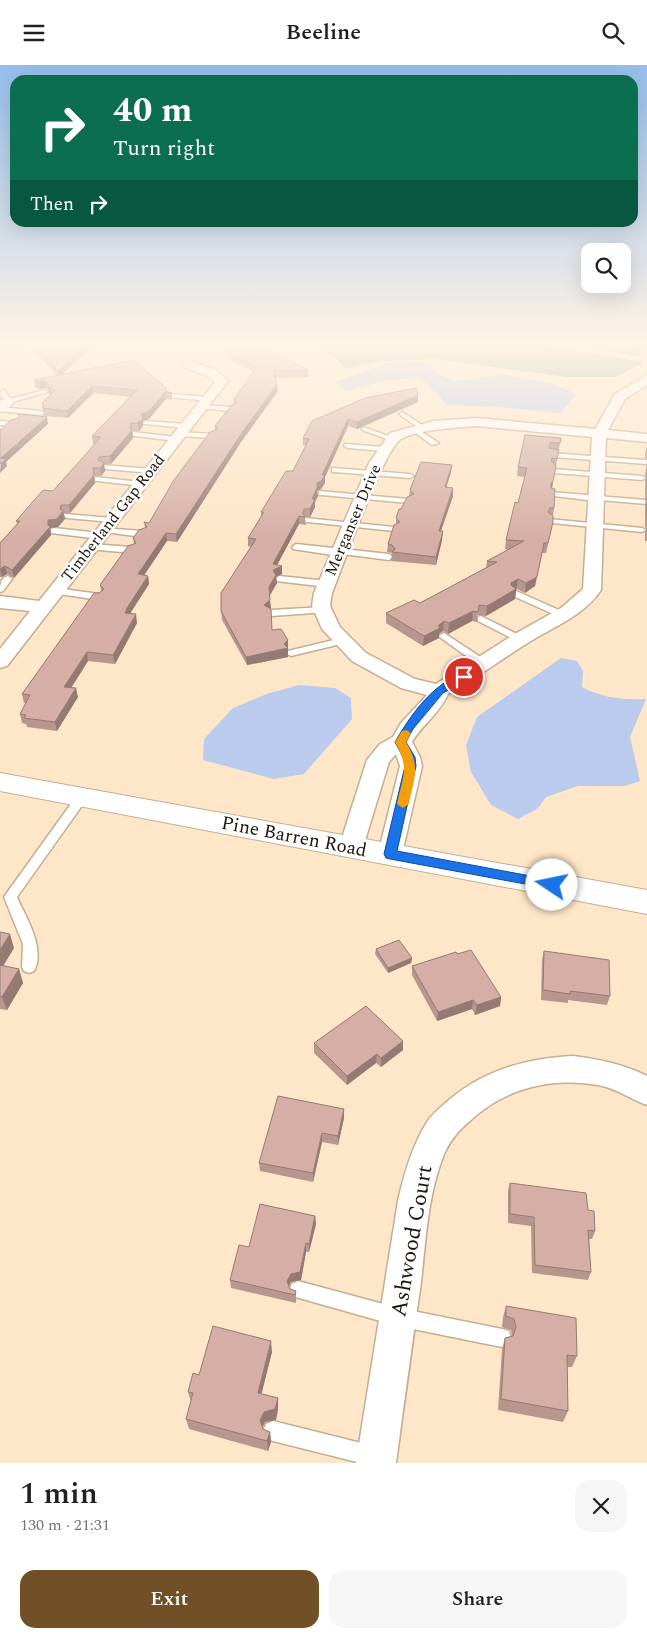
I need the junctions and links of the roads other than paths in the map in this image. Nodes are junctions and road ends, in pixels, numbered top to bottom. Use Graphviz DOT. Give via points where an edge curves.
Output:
graph roads {
  1 [pos="22,408"];
  2 [pos="201,408"];
  3 [pos="229,408"];
  4 [pos="614,408"];
  5 [pos="232,409"];
  6 [pos="41,413"];
  7 [pos="402,414"];
  8 [pos="0,423"];
  9 [pos="146,423"];
  10 [pos="16,424"];
  11 [pos="364,429"];
  12 [pos="419,429"];
  13 [pos="181,433"];
  14 [pos="136,434"];
  15 [pos="599,434"];
  16 [pos="213,437"];
  17 [pos="647,438"];
  18 [pos="435,443"];
  19 [pos="389,444"];
  20 [pos="348,446"];
  21 [pos="553,455"];
  22 [pos="646,462"];
  23 [pos="598,466"];
  24 [pos="105,467"];
  25 [pos="335,470"];
  26 [pos="555,471"];
  27 [pos="371,473"];
  28 [pos="410,476"];
  29 [pos="146,477"];
  30 [pos="642,478"];
  31 [pos="98,479"];
  32 [pos="322,493"];
  33 [pos="554,494"];
  34 [pos="362,497"];
  35 [pos="596,498"];
  36 [pos="408,501"];
  37 [pos="645,502"];
  38 [pos="68,516"];
  39 [pos="308,520"];
  40 [pos="552,521"];
  41 [pos="351,523"];
  42 [pos="595,526"];
  43 [pos="394,529"];
  44 [pos="642,530"];
  45 [pos="54,531"];
  46 [pos="102,533"];
  47 [pos="143,534"];
  48 [pos="296,547"];
  49 [pos="132,550"];
  50 [pos="339,552"];
  51 [pos="389,557"];
  52 [pos="8,579"];
  53 [pos="279,579"];
  54 [pos="0,589"];
  55 [pos="56,591"];
  56 [pos="516,594"];
  57 [pos="324,596"];
  58 [pos="99,597"];
  59 [pos="0,602"];
  60 [pos="43,607"];
  61 [pos="271,613"];
  62 [pos="564,616"];
  63 [pos="481,619"];
  64 [pos="444,636"];
  65 [pos="520,639"];
  66 [pos="342,641"];
  67 [pos="291,653"];
  68 [pos="0,662"];
  69 [pos="484,664"];
  70 [pos="440,691"];
  71 [pos="401,742"];
  72 [pos="0,782"];
  73 [pos="82,797"];
  74 [pos="351,847"];
  75 [pos="390,854"];
  76 [pos="647,902"];
  77 [pos="29,967"];
  78 [pos="647,1091"];
  79 [pos="298,1290"];
  80 [pos="398,1317"];
  81 [pos="502,1338"];
  82 [pos="273,1431"];
  83 [pos="377,1460"];
  1 -- 6 [label="lane"];
  2 -- 13 [label="street, Timberland Gap Road"];
  3 -- 5 [label="lane"];
  4 -- 15 [label="street"];
  7 -- 12 [label="lane"];
  8 -- 10 [label="lane"];
  9 -- 13 [label="lane"];
  11 -- 19 [label="lane"];
  12 -- 15 [label="street" via="477,422"];
  12 -- 18 [label="lane"];
  12 -- 19 [label="street" via="395,436"];
  13 -- 14 [label="lane"];
  13 -- 16 [label="lane"];
  13 -- 29 [label="street, Timberland Gap Road"];
  15 -- 17 [label="street"];
  15 -- 23 [label="street"];
  19 -- 20 [label="lane"];
  19 -- 27 [label="street, Merganser Drive"];
  21 -- 23 [label="lane"];
  22 -- 23 [label="lane"];
  23 -- 26 [label="lane"];
  23 -- 30 [label="lane"];
  23 -- 35 [label="street"];
  24 -- 29 [label="lane"];
  25 -- 27 [label="lane"];
  27 -- 28 [label="lane"];
  27 -- 34 [label="street, Merganser Drive"];
  29 -- 31 [label="lane"];
  29 -- 46 [label="street, Timberland Gap Road"];
  32 -- 34 [label="lane"];
  33 -- 35 [label="lane"];
  34 -- 36 [label="lane"];
  34 -- 41 [label="street, Merganser Drive"];
  35 -- 37 [label="lane"];
  35 -- 42 [label="street"];
  38 -- 46 [label="lane"];
  39 -- 41 [label="lane"];
  40 -- 42 [label="lane"];
  41 -- 43 [label="lane"];
  41 -- 50 [label="street, Merganser Drive"];
  42 -- 44 [label="lane"];
  42 -- 62 [label="street" via="592,589"];
  45 -- 46 [label="lane"];
  46 -- 47 [label="lane"];
  46 -- 49 [label="lane"];
  46 -- 55 [label="street, Timberland Gap Road"];
  48 -- 50 [label="lane"];
  50 -- 51 [label="lane"];
  50 -- 57 [label="street, Merganser Drive"];
  52 -- 54 [label="lane"];
  53 -- 57 [label="lane"];
  55 -- 58 [label="lane"];
  55 -- 60 [label="street, Timberland Gap Road"];
  56 -- 62 [label="lane"];
  57 -- 61 [label="lane"];
  57 -- 66 [label="street" via="332,629"];
  59 -- 60 [label="street"];
  60 -- 68 [label="street, Timberland Gap Road"];
  62 -- 65 [label="street"];
  63 -- 65 [label="lane"];
  64 -- 69 [label="lane"];
  65 -- 69 [label="street"];
  66 -- 67 [label="lane"];
  66 -- 70 [label="street" via="359,657 408,684"];
  69 -- 70 [label="street"];
  70 -- 71 [label="street"];
  71 -- 74 [label="street" via="378,760"];
  71 -- 75 [label="street" via="411,766"];
  72 -- 73 [label="main road, Pine Barren Road"];
  73 -- 74 [label="main road, Pine Barren Road"];
  73 -- 77 [label="lane" via="10,897 30,944"];
  74 -- 75 [label="main road, Pine Barren Road"];
  75 -- 76 [label="main road, Pine Barren Road"];
  78 -- 80 [label="street, Ashwood Court" via="632,1081 592,1071 558,1069 523,1075 492,1086 465,1103 439,1131 423,1165"];
  79 -- 80 [label="lane"];
  80 -- 81 [label="lane"];
  80 -- 83 [label="street, Ashwood Court"];
  82 -- 83 [label="lane"];
}
